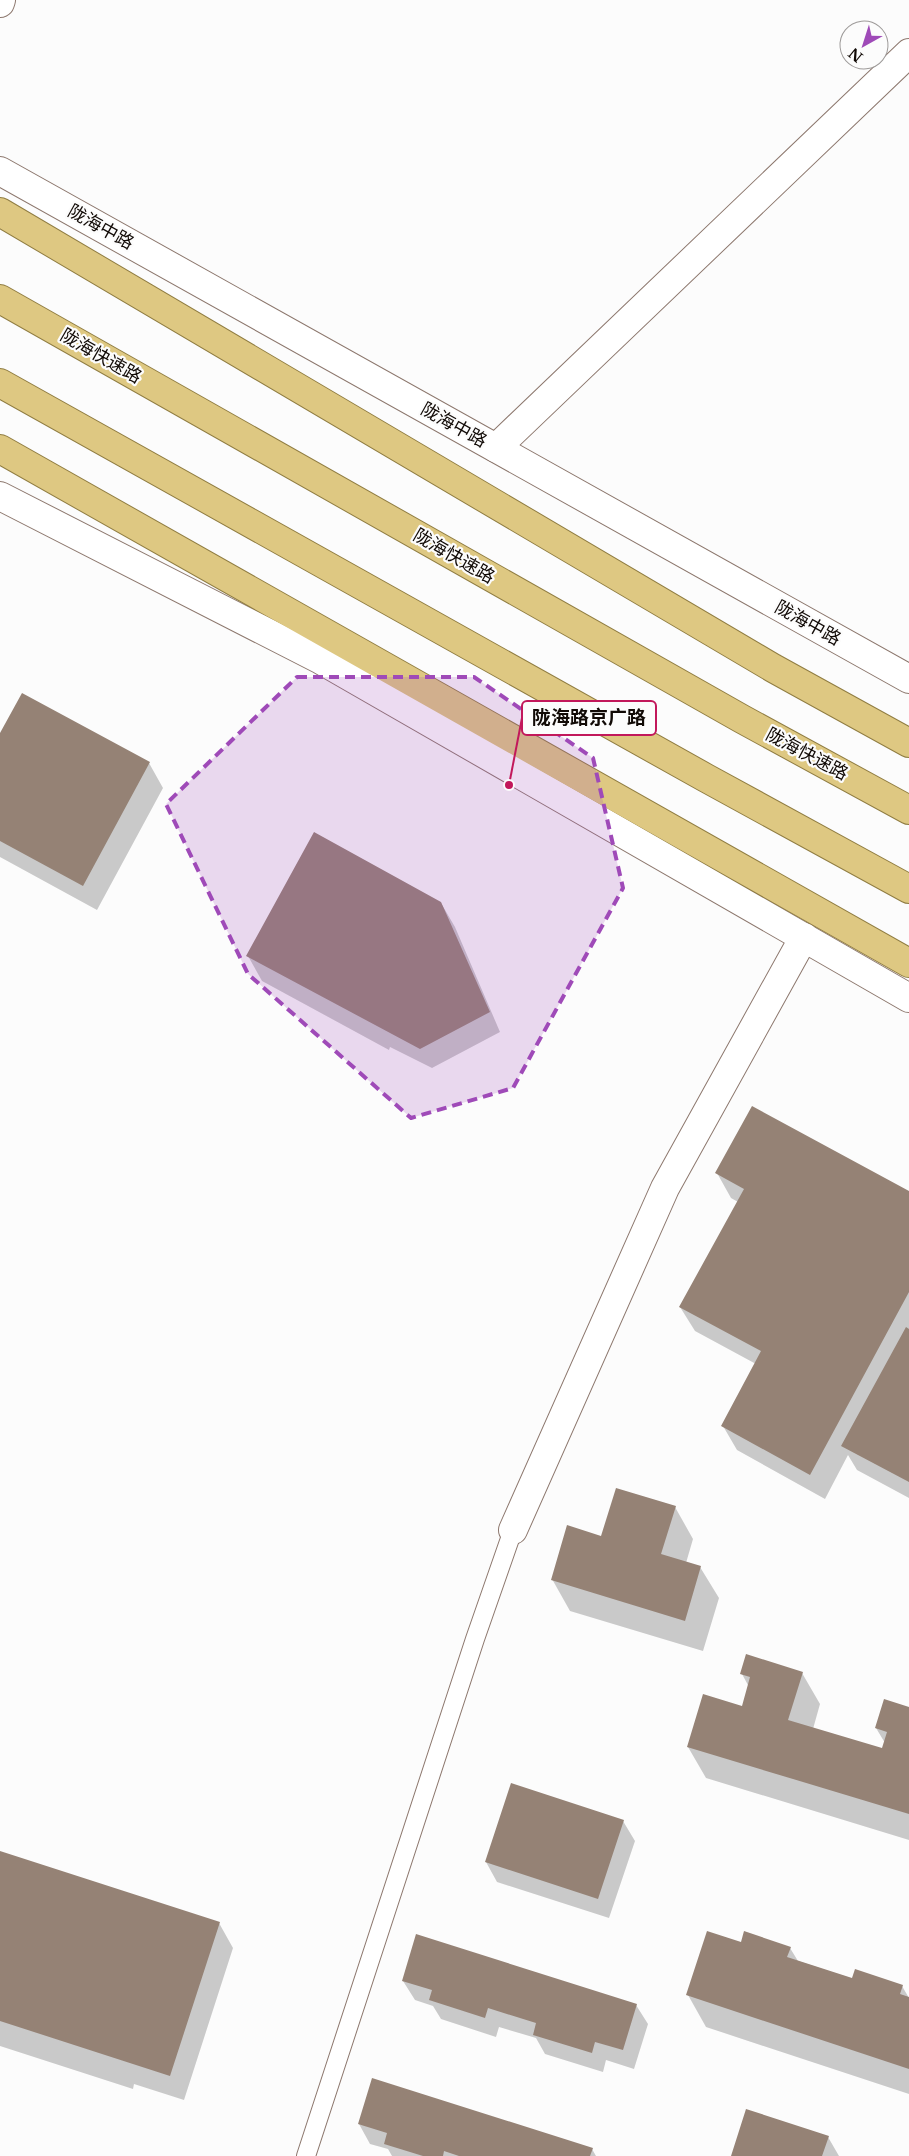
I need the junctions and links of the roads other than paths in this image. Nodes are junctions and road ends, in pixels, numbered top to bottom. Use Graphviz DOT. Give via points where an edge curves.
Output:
graph roads {
  1 [pos="909,53"];
  2 [pos="0,171"];
  3 [pos="0,212"];
  4 [pos="0,299"];
  5 [pos="0,383"];
  6 [pos="496,448"];
  7 [pos="0,449"];
  8 [pos="0,496"];
  9 [pos="909,680"];
  10 [pos="909,743"];
  11 [pos="909,810"];
  12 [pos="909,889"];
  13 [pos="804,937"];
  14 [pos="909,963"];
  15 [pos="909,998"];
  16 [pos="513,1530"];
  17 [pos="306,2156"];
  1 -- 6 [label="street"];
  2 -- 6 [label="street, 陇海中路"];
  3 -- 10 [label="highway" via="773,668"];
  4 -- 11 [label="highway, 陇海快速路" via="742,719"];
  5 -- 12 [label="highway"];
  6 -- 9 [label="street, 陇海中路"];
  7 -- 14 [label="highway"];
  8 -- 13 [label="street" via="320,660"];
  13 -- 15 [label="street"];
  13 -- 16 [label="street" via="665,1188"];
  16 -- 17 [label="lane"];
}
